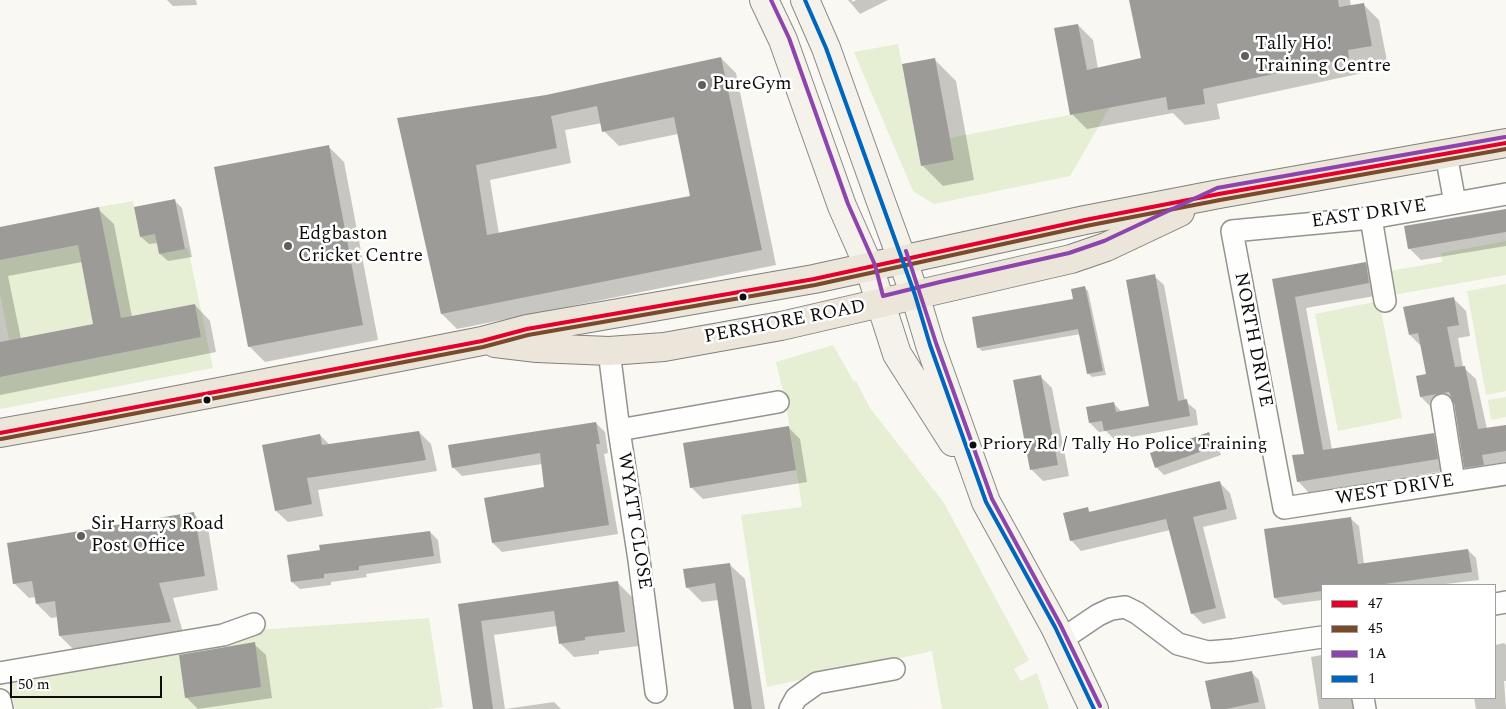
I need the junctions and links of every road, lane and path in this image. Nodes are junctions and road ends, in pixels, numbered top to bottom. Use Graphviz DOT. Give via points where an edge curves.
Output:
graph roads {
  1 [pos="764,0"];
  2 [pos="805,0"];
  3 [pos="1506,143"];
  4 [pos="1446,154"];
  5 [pos="1220,194"];
  6 [pos="1506,194"];
  7 [pos="1455,203"];
  8 [pos="1372,218"];
  9 [pos="1232,231"];
  10 [pos="902,258"];
  11 [pos="868,267"];
  12 [pos="915,295"];
  13 [pos="1385,301"];
  14 [pos="879,304"];
  15 [pos="482,341"];
  16 [pos="609,351"];
  17 [pos="778,402"];
  18 [pos="1442,405"];
  19 [pos="619,430"];
  20 [pos="0,433"];
  21 [pos="1506,474"];
  22 [pos="1454,482"];
  23 [pos="979,484"];
  24 [pos="1284,508"];
  25 [pos="254,624"];
  26 [pos="1321,637"];
  27 [pos="1061,640"];
  28 [pos="894,669"];
  29 [pos="0,673"];
  30 [pos="656,692"];
  31 [pos="0,700"];
  32 [pos="2,709"];
  33 [pos="790,709"];
  34 [pos="1094,709"];
  1 -- 11 [label="main road" via="783,40 842,206"];
  2 -- 10 [label="main road" via="826,48"];
  3 -- 4 [label="main road, PERSHORE ROAD"];
  4 -- 5 [label="main road, PERSHORE ROAD"];
  4 -- 7 [label="street"];
  5 -- 10 [label="main road, PERSHORE ROAD"];
  5 -- 12 [label="main road, PERSHORE ROAD" via="1106,247 1071,259"];
  6 -- 7 [label="street, EAST DRIVE"];
  7 -- 8 [label="street, EAST DRIVE"];
  8 -- 9 [label="street, EAST DRIVE"];
  8 -- 13 [label="street"];
  9 -- 24 [label="street, NORTH DRIVE"];
  10 -- 11 [label="main road, PERSHORE ROAD"];
  10 -- 12 [label="main road"];
  11 -- 14 [label="main road"];
  11 -- 15 [label="main road, PERSHORE ROAD" via="527,329"];
  12 -- 14 [label="main road, PERSHORE ROAD"];
  12 -- 23 [label="main road"];
  14 -- 16 [label="main road, PERSHORE ROAD" via="664,347"];
  14 -- 23 [label="main road" via="897,354"];
  15 -- 16 [label="main road, PERSHORE ROAD" via="537,348"];
  15 -- 20 [label="main road, PERSHORE ROAD"];
  16 -- 19 [label="street, WYATT CLOSE"];
  17 -- 19 [label="street"];
  18 -- 22 [label="street"];
  19 -- 30 [label="street, WYATT CLOSE"];
  21 -- 22 [label="street, WEST DRIVE"];
  22 -- 24 [label="street, WEST DRIVE"];
  23 -- 27 [label="main road"];
  25 -- 29 [label="street" via="223,635"];
  26 -- 27 [label="street" via="1208,652 1178,644 1125,607 1111,608"];
  27 -- 34 [label="main road"];
  28 -- 33 [label="street" via="817,683 796,698"];
  31 -- 32 [label="street"];
}
